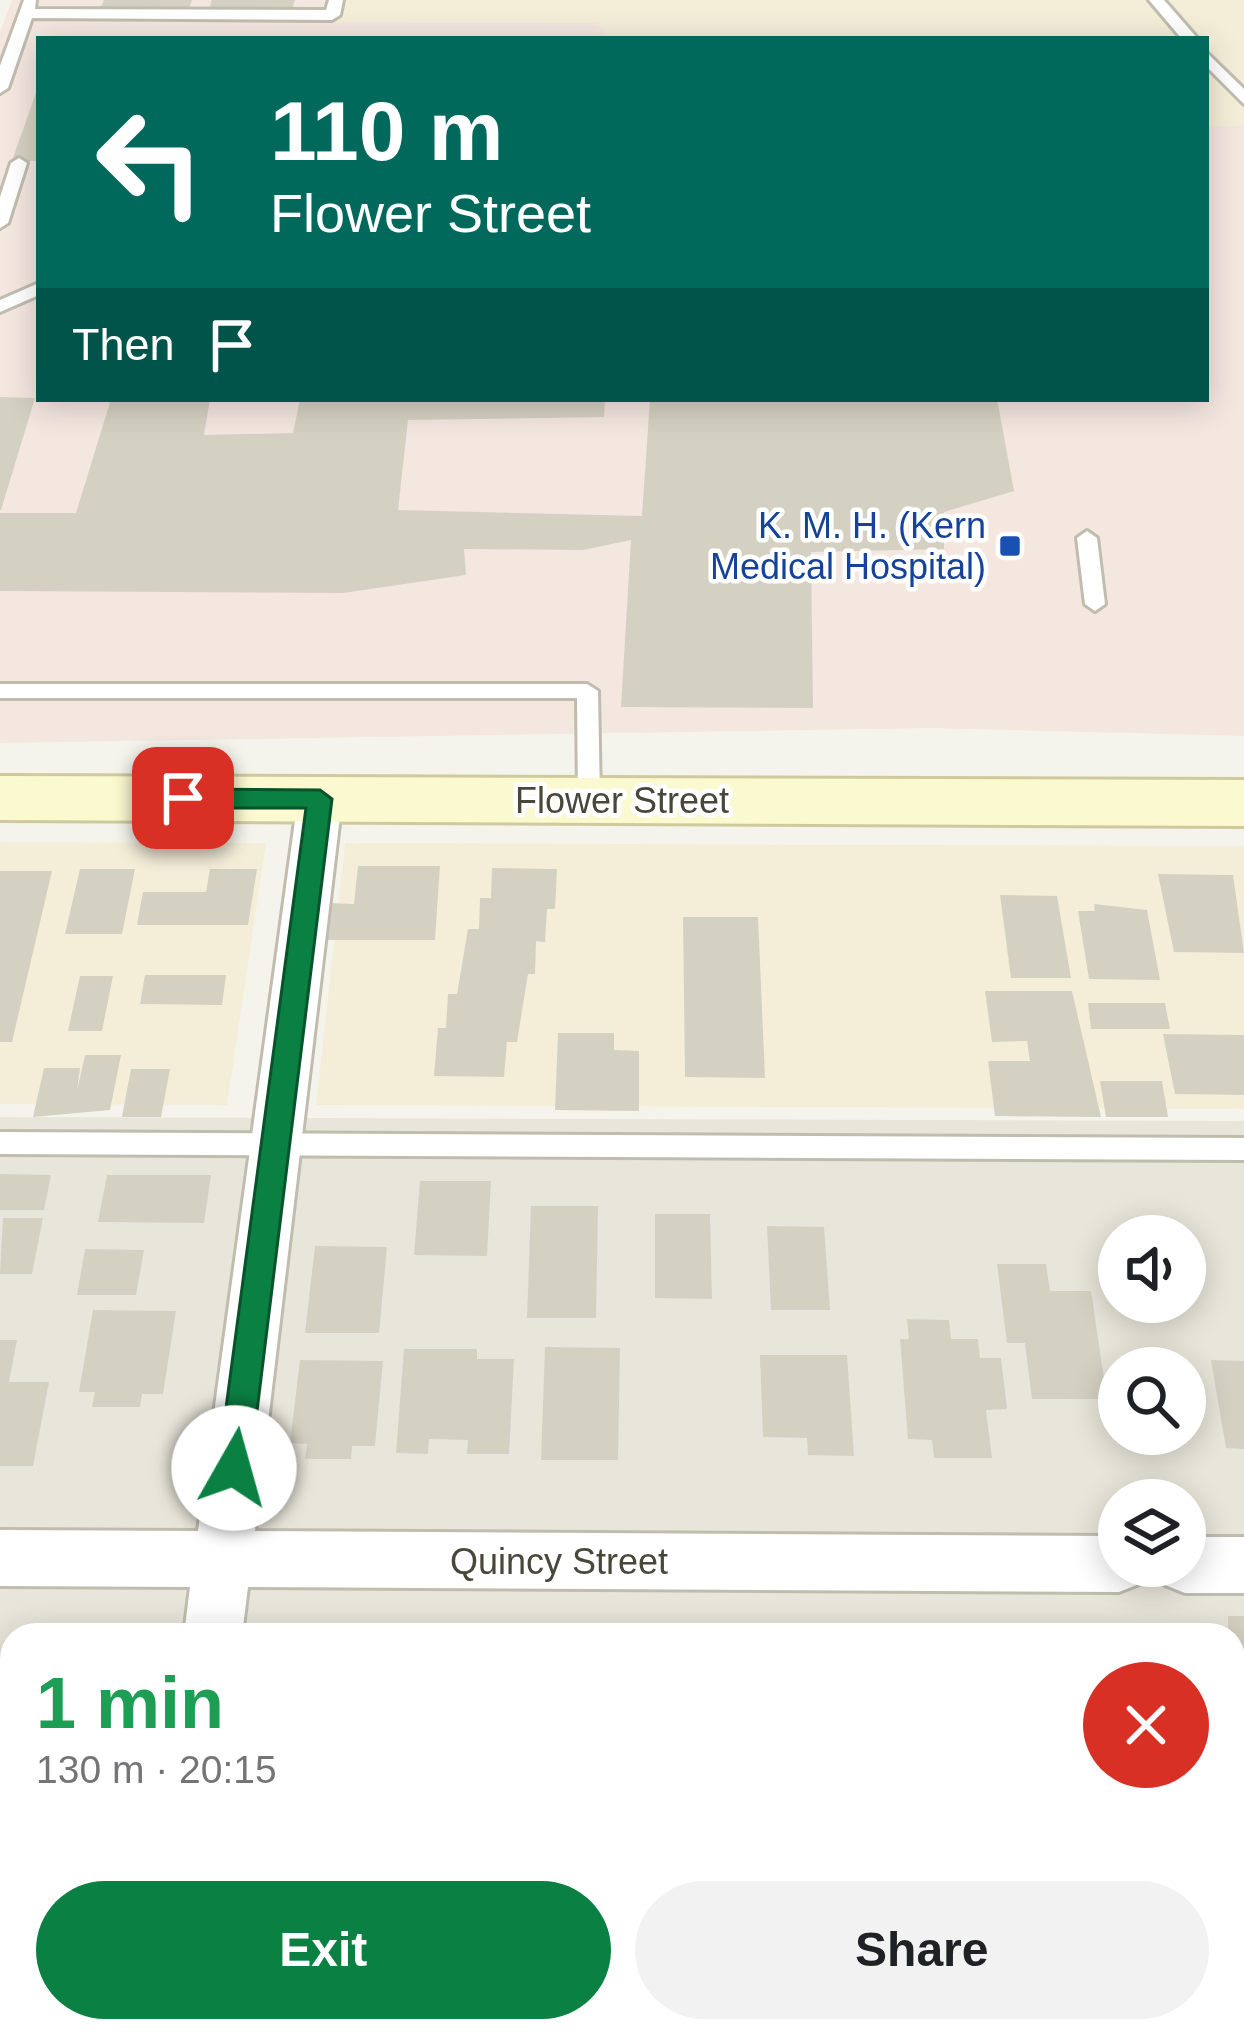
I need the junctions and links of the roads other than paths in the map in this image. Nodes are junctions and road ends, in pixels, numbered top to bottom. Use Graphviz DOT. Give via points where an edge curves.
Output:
graph roads {
  1 [pos="1156,0"];
  2 [pos="29,7"];
  3 [pos="334,8"];
  4 [pos="1187,36"];
  5 [pos="1209,60"];
  6 [pos="0,88"];
  7 [pos="1244,99"];
  8 [pos="19,164"];
  9 [pos="0,223"];
  10 [pos="36,289"];
  11 [pos="0,307"];
  12 [pos="1088,538"];
  13 [pos="1095,604"];
  14 [pos="0,691"];
  15 [pos="0,798"];
  16 [pos="320,799"];
  17 [pos="589,800"];
  18 [pos="1244,803"];
  19 [pos="0,1143"];
  20 [pos="275,1145"];
  21 [pos="1244,1150"];
  22 [pos="0,1558"];
  23 [pos="222,1560"];
  24 [pos="1098,1564"];
  25 [pos="1206,1565"];
  26 [pos="1244,1565"];
  27 [pos="214,1623"];
  1 -- 4 [label="lane"];
  2 -- 3 [label="lane"];
  2 -- 6 [label="lane"];
  5 -- 7 [label="lane"];
  8 -- 9 [label="lane"];
  10 -- 11 [label="lane"];
  12 -- 13 [label="lane"];
  14 -- 17 [label="lane" via="587,692"];
  15 -- 16 [label="street, Flower Street"];
  16 -- 17 [label="street, Flower Street"];
  16 -- 20 [label="street"];
  17 -- 18 [label="street, Flower Street"];
  19 -- 20 [label="lane"];
  20 -- 21 [label="lane"];
  20 -- 23 [label="street"];
  22 -- 23 [label="street, Quincy Street"];
  23 -- 24 [label="street, Quincy Street"];
  23 -- 27 [label="street"];
  25 -- 26 [label="street"];
}
